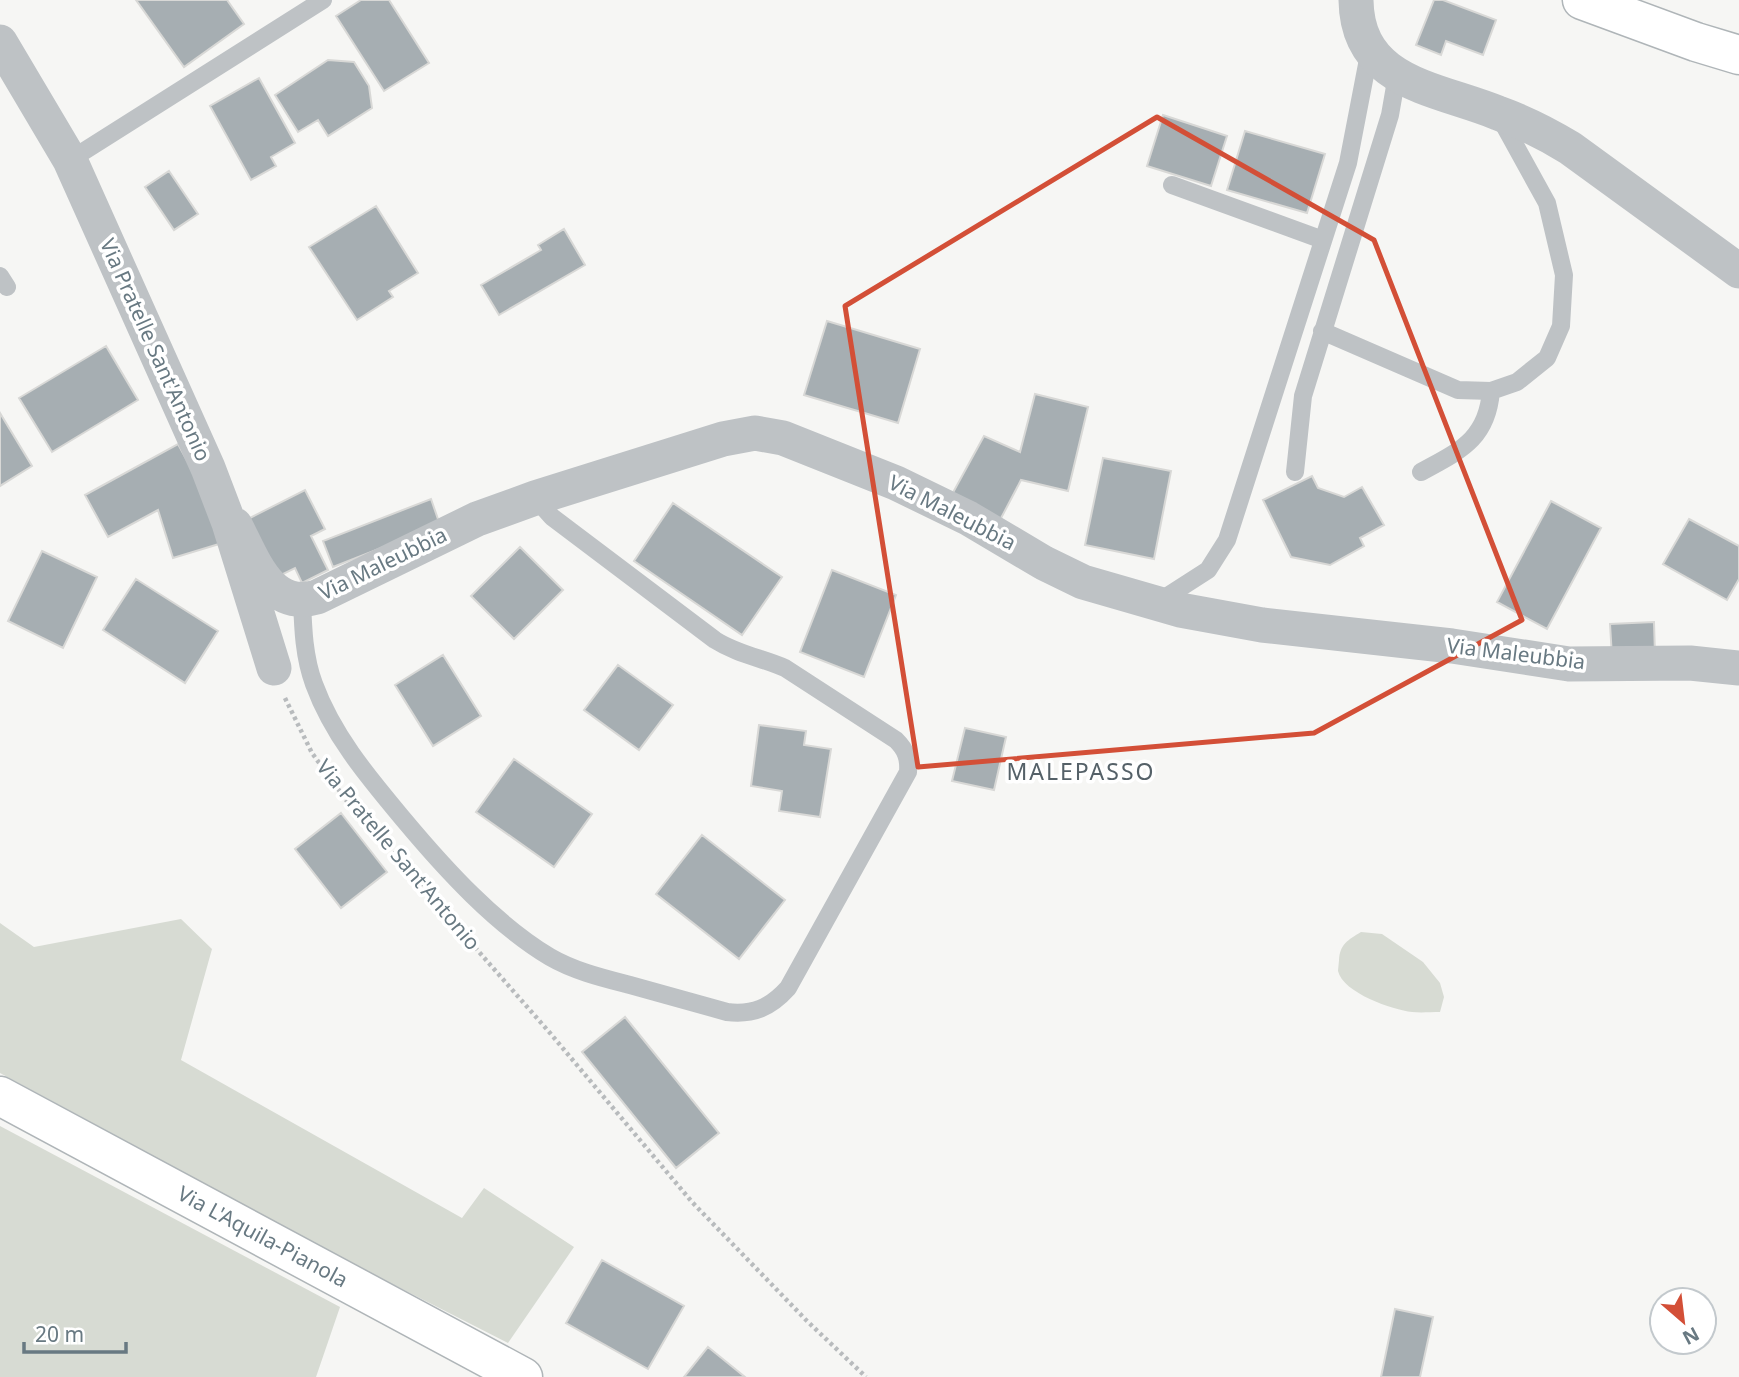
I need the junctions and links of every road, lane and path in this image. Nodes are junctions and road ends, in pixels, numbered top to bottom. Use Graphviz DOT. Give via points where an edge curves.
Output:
graph roads {
  1 [pos="323,0"];
  2 [pos="1356,0"];
  3 [pos="1582,0"];
  4 [pos="0,42"];
  5 [pos="1370,49"];
  6 [pos="1739,55"];
  7 [pos="1397,75"];
  8 [pos="1497,112"];
  9 [pos="70,160"];
  10 [pos="1172,185"];
  11 [pos="1323,240"];
  12 [pos="1739,271"];
  13 [pos="1322,331"];
  14 [pos="1492,391"];
  15 [pos="1295,472"];
  16 [pos="1421,472"];
  17 [pos="535,498"];
  18 [pos="229,523"];
  19 [pos="302,600"];
  20 [pos="1160,605"];
  21 [pos="274,668"];
  22 [pos="1739,668"];
  23 [pos="0,1096"];
  24 [pos="523,1377"];
  25 [pos="866,1377"];
  1 -- 9 [label="lane"];
  2 -- 5 [label="street" via="1356,20"];
  3 -- 6 [label="main road"];
  4 -- 9 [label="street, Via Pratelle Sant'Antonio"];
  5 -- 7 [label="street"];
  5 -- 11 [label="lane" via="1348,163"];
  7 -- 8 [label="street"];
  7 -- 13 [label="lane" via="1390,115"];
  8 -- 12 [label="street" via="1570,148"];
  8 -- 14 [label="lane" via="1547,203 1564,275 1561,326 1547,358 1517,382"];
  9 -- 18 [label="street, Via Pratelle Sant'Antonio"];
  10 -- 11 [label="lane"];
  11 -- 20 [label="lane" via="1227,540 1208,570"];
  13 -- 14 [label="lane" via="1458,390"];
  13 -- 15 [label="lane" via="1303,396"];
  14 -- 16 [label="lane" via="1480,432 1465,448"];
  17 -- 19 [label="street, Via Maleubbia" via="477,519 317,597"];
  17 -- 19 [label="lane" via="551,517 715,640 785,668 904,748 908,772 795,976 775,1003 758,1011 727,1012 583,972 551,958 448,873 370,780 327,714 306,659"];
  17 -- 20 [label="street, Via Maleubbia" via="755,433 783,438 896,483 1083,582"];
  18 -- 19 [label="street, Via Maleubbia" via="235,525 271,586 284,597"];
  18 -- 21 [label="street, Via Pratelle Sant'Antonio"];
  20 -- 22 [label="street, Via Maleubbia" via="1262,625 1569,664 1690,663"];
  21 -- 25 [label="path, Via Pratelle Sant'Antonio" via="300,731 346,800 692,1202"];
  23 -- 24 [label="main road, Via L'Aquila-Pianola"];
}
